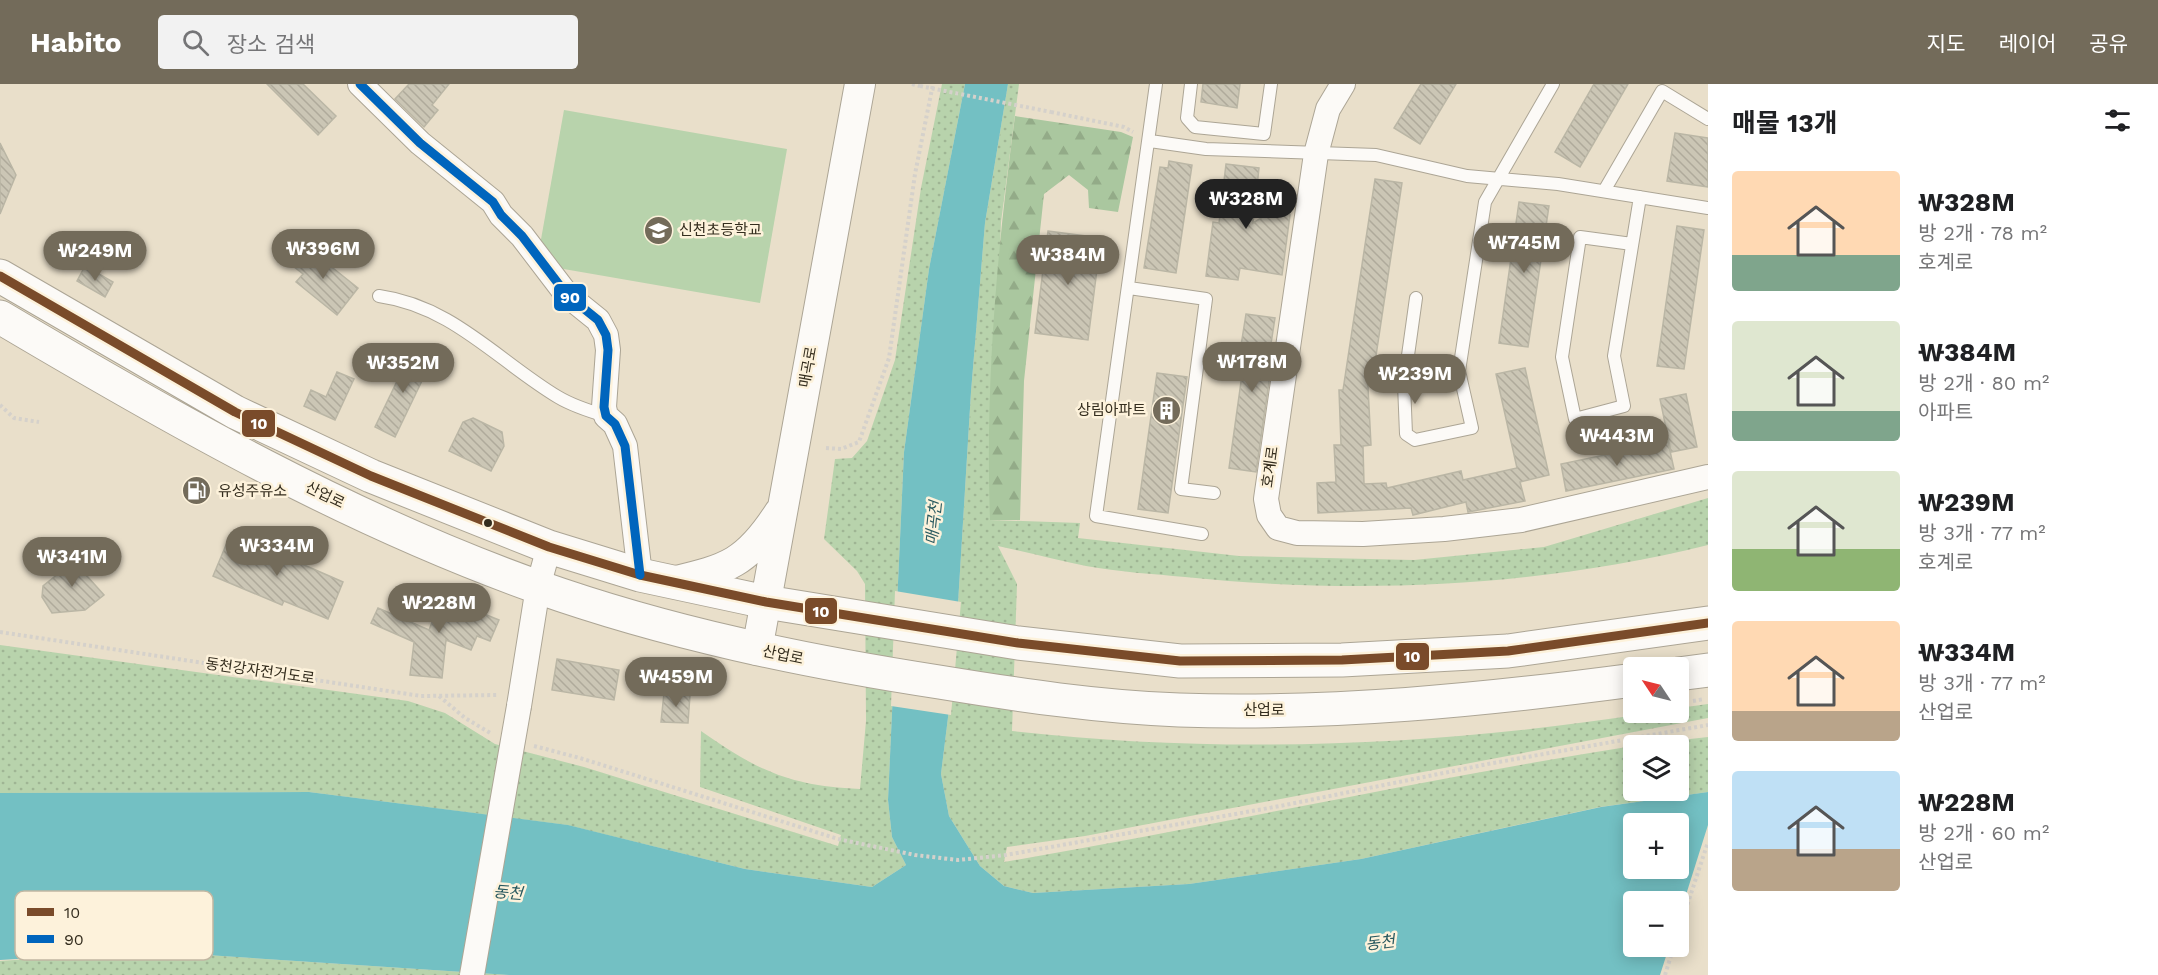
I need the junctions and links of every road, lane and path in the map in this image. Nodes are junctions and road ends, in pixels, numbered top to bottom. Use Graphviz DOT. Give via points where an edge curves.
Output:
graph roads {
  1 [pos="360,84"];
  2 [pos="860,84"];
  3 [pos="912,84"];
  4 [pos="933,84"];
  5 [pos="1156,84"];
  6 [pos="1191,84"];
  7 [pos="1271,84"];
  8 [pos="1343,84"];
  9 [pos="1553,84"];
  10 [pos="1708,119"];
  11 [pos="1150,141"];
  12 [pos="1316,154"];
  13 [pos="1496,179"];
  14 [pos="1604,191"];
  15 [pos="1640,197"];
  16 [pos="1708,208"];
  17 [pos="1632,244"];
  18 [pos="0,276"];
  19 [pos="1129,288"];
  20 [pos="379,296"];
  21 [pos="1416,298"];
  22 [pos="0,317"];
  23 [pos="0,405"];
  24 [pos="606,416"];
  25 [pos="39,422"];
  26 [pos="826,448"];
  27 [pos="1708,477"];
  28 [pos="1214,493"];
  29 [pos="783,505"];
  30 [pos="1202,534"];
  31 [pos="549,547"];
  32 [pos="640,575"];
  33 [pos="672,582"];
  34 [pos="538,587"];
  35 [pos="766,602"];
  36 [pos="1708,623"];
  37 [pos="0,632"];
  38 [pos="757,650"];
  39 [pos="1708,670"];
  40 [pos="1623,682"];
  41 [pos="1689,685"];
  42 [pos="1689,689"];
  43 [pos="439,696"];
  44 [pos="1708,699"];
  45 [pos="520,700"];
  46 [pos="1708,725"];
  47 [pos="497,736"];
  48 [pos="528,744"];
  49 [pos="1708,842"];
  50 [pos="1689,900"];
  51 [pos="1671,957"];
  52 [pos="472,975"];
  53 [pos="1665,975"];
  1 -- 24 [label="street" via="420,143 492,202 567,295 598,320 608,350"];
  2 -- 29 [label="street, 매곡로"];
  3 -- 11 [label="path, bridge" via="1124,127"];
  4 -- 26 [label="path" via="915,174 889,358 859,442 840,449"];
  5 -- 11 [label="lane"];
  6 -- 7 [label="lane" via="1187,118 1195,127 1264,134"];
  8 -- 12 [label="street, 호계로" via="1328,109"];
  9 -- 13 [label="lane"];
  10 -- 14 [label="lane" via="1662,91"];
  11 -- 12 [label="lane"];
  11 -- 19 [label="lane"];
  12 -- 13 [label="lane" via="1376,155 1437,171"];
  12 -- 27 [label="street, 호계로" via="1266,499 1269,515 1278,528 1298,533 1363,534 1521,520"];
  13 -- 14 [label="lane"];
  13 -- 21 [label="lane" via="1485,202 1459,371 1472,428 1415,440 1406,434 1404,384"];
  14 -- 15 [label="lane"];
  15 -- 16 [label="lane"];
  15 -- 17 [label="lane"];
  17 -- 17 [label="lane" via="1614,356 1624,406 1575,419 1562,357 1580,237"];
  18 -- 31 [label="main road" via="235,412 371,476"];
  19 -- 28 [label="lane" via="1206,299 1181,489"];
  19 -- 30 [label="lane" via="1096,516"];
  20 -- 24 [label="lane" via="435,311 557,397"];
  22 -- 34 [label="main road, 산업로" via="218,443 353,509"];
  23 -- 25 [label="path" via="14,418"];
  24 -- 32 [label="street" via="615,424 625,446"];
  29 -- 33 [label="street" via="761,541 743,557 712,572"];
  29 -- 35 [label="street, 매곡로"];
  31 -- 32 [label="main road"];
  31 -- 34 [label="street"];
  32 -- 33 [label="main road"];
  33 -- 35 [label="main road"];
  34 -- 38 [label="main road, 산업로"];
  34 -- 45 [label="street"];
  35 -- 36 [label="main road" via="1018,643 1180,661 1342,660 1508,651"];
  35 -- 38 [label="street, 매곡로"];
  37 -- 43 [label="path, 동천강자전거도로"];
  38 -- 40 [label="main road, 산업로" via="1017,695 1176,710 1340,710 1510,697"];
  39 -- 41 [label="main road"];
  42 -- 44 [label="path"];
  43 -- 45 [label="path, 동천강자전거도로"];
  43 -- 47 [label="path" via="465,718"];
  45 -- 52 [label="street, bridge"];
  46 -- 48 [label="path" via="1006,855 940,859 838,839"];
  49 -- 50 [label="path"];
  51 -- 53 [label="path"];
}
